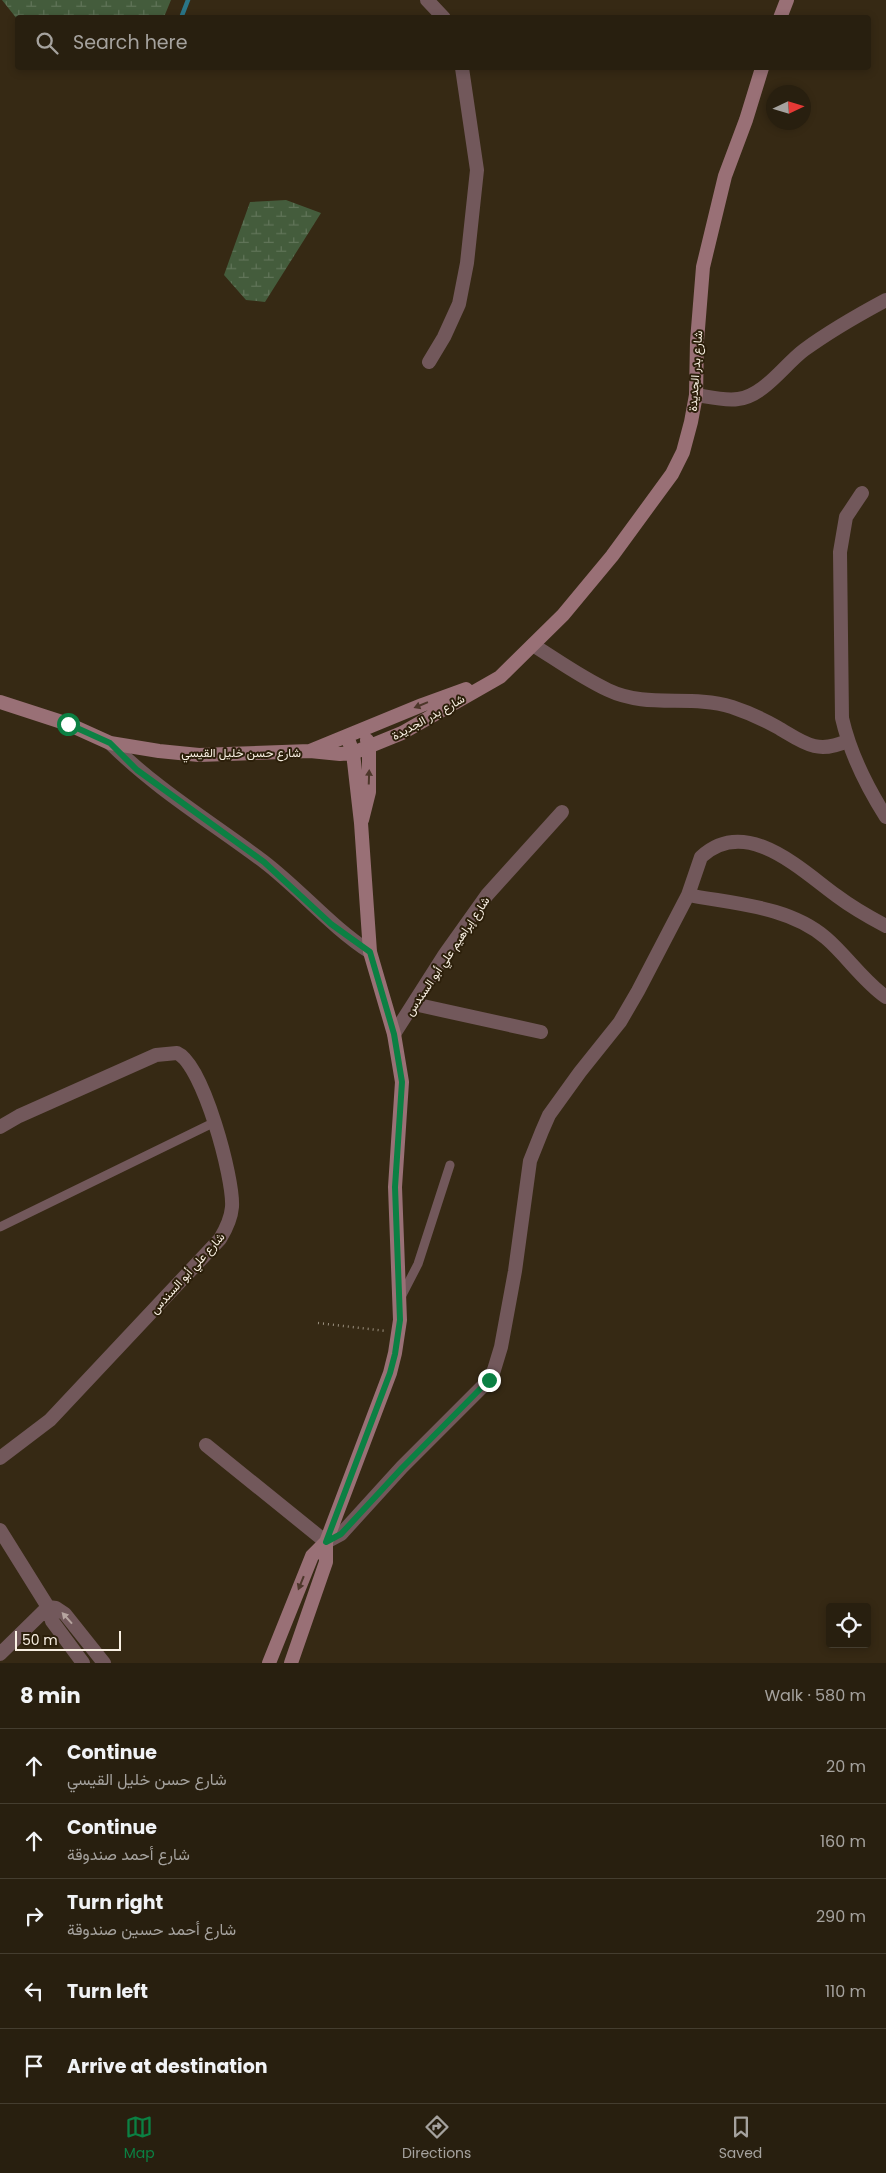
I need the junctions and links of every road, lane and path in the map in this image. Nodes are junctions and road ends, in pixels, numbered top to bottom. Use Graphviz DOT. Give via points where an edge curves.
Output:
graph roads {
  1 [pos="427,0"];
  2 [pos="787,0"];
  3 [pos="441,15"];
  4 [pos="781,15"];
  5 [pos="462,70"];
  6 [pos="761,70"];
  7 [pos="886,300"];
  8 [pos="429,362"];
  9 [pos="696,395"];
  10 [pos="862,494"];
  11 [pos="533,645"];
  12 [pos="500,677"];
  13 [pos="0,702"];
  14 [pos="364,730"];
  15 [pos="347,736"];
  16 [pos="847,741"];
  17 [pos="110,743"];
  18 [pos="369,747"];
  19 [pos="310,752"];
  20 [pos="353,752"];
  21 [pos="562,812"];
  22 [pos="886,817"];
  23 [pos="361,823"];
  24 [pos="688,896"];
  25 [pos="886,926"];
  26 [pos="370,952"];
  27 [pos="886,997"];
  28 [pos="414,1004"];
  29 [pos="541,1032"];
  30 [pos="394,1034"];
  31 [pos="215,1122"];
  32 [pos="0,1127"];
  33 [pos="450,1165"];
  34 [pos="0,1227"];
  35 [pos="401,1297"];
  36 [pos="318,1323"];
  37 [pos="398,1333"];
  38 [pos="206,1445"];
  39 [pos="0,1458"];
  40 [pos="0,1530"];
  41 [pos="326,1542"];
  42 [pos="48,1607"];
  43 [pos="0,1654"];
  44 [pos="83,1663"];
  45 [pos="104,1663"];
  46 [pos="269,1663"];
  47 [pos="291,1663"];
  1 -- 3 [label="street"];
  2 -- 4 [label="main road"];
  5 -- 8 [label="street" via="477,170 468,263 460,304"];
  6 -- 9 [label="main road, شارع بدر الجديدة" via="725,176 703,267"];
  7 -- 9 [label="street" via="851,318 747,396 730,400"];
  9 -- 11 [label="main road, شارع بدر الجديدة" via="688,436 672,474 578,598"];
  10 -- 16 [label="street" via="846,517 840,552 842,718"];
  11 -- 12 [label="main road, شارع بدر الجديدة"];
  11 -- 16 [label="street" via="608,690 630,698 710,702 747,713 810,745 834,746"];
  12 -- 14 [label="main road, شارع بدر الجديدة, one-way" via="422,704"];
  12 -- 18 [label="main road, شارع بدر الجديدة" via="402,733"];
  13 -- 17 [label="main road, شارع حسن خليل القيسي" via="68,724"];
  14 -- 15 [label="main road, شارع بدر الجديدة"];
  14 -- 18 [label="main road"];
  15 -- 19 [label="main road, شارع حسن خليل القيسي"];
  15 -- 20 [label="main road"];
  16 -- 22 [label="street"];
  17 -- 19 [label="main road, شارع حسن خليل القيسي" via="199,755"];
  17 -- 26 [label="street" via="137,770 264,862 331,924"];
  18 -- 20 [label="main road, شارع بدر الجديدة"];
  23 -- 18 [label="main road, one-way" via="368,792"];
  19 -- 20 [label="main road, شارع حسن خليل القيسي"];
  20 -- 23 [label="main road"];
  21 -- 28 [label="street, شارع إبراهيم علي أبو السندس" via="487,894"];
  23 -- 26 [label="main road"];
  24 -- 25 [label="street" via="705,853 724,844 750,842 785,858 856,910"];
  24 -- 27 [label="street" via="777,912 801,920 826,938"];
  24 -- 41 [label="street" via="620,1022 549,1115 542,1131 530,1161 515,1271 494,1370 481,1389 341,1534"];
  26 -- 30 [label="main road"];
  28 -- 29 [label="street"];
  28 -- 30 [label="street, شارع إبراهيم علي أبو السندس"];
  30 -- 35 [label="main road" via="402,1082 395,1187"];
  31 -- 32 [label="street, شارع علي أبو السندس" via="190,1063 182,1055 170,1053 156,1055"];
  31 -- 34 [label="lane"];
  31 -- 39 [label="street, شارع علي أبو السندس" via="232,1191 232,1213 220,1239 50,1420"];
  33 -- 35 [label="lane" via="418,1264"];
  35 -- 37 [label="main road"];
  36 -- 37 [label="path"];
  37 -- 41 [label="main road" via="390,1373"];
  38 -- 41 [label="street"];
  40 -- 42 [label="street"];
  41 -- 46 [label="main road, one-way" via="312,1556"];
  41 -- 47 [label="main road" via="326,1562"];
  42 -- 43 [label="street"];
  42 -- 44 [label="street" via="52,1621"];
  45 -- 42 [label="street, one-way" via="64,1614"];
}
